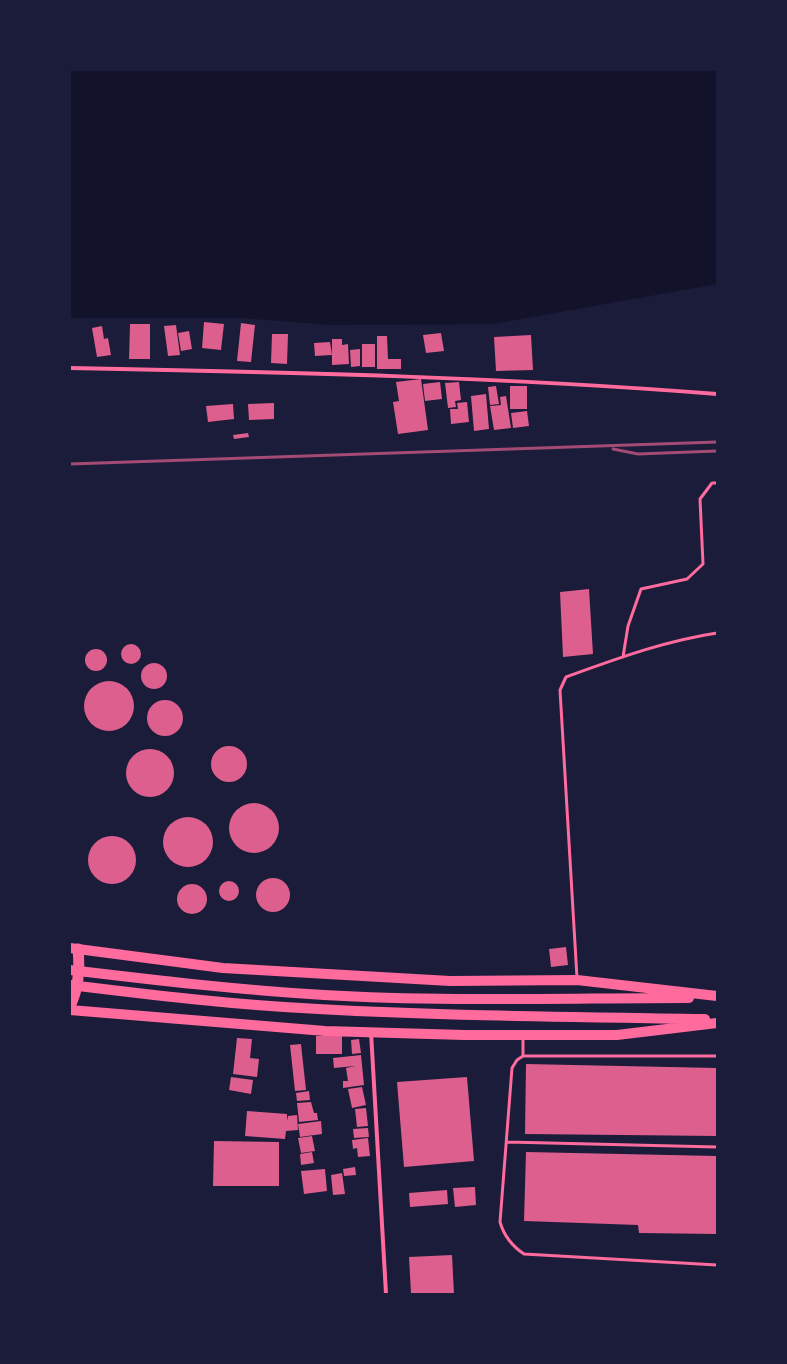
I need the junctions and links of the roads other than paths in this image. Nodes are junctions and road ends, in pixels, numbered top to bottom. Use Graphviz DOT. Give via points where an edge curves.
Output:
graph roads {
  1 [pos="70,368"];
  2 [pos="717,394"];
  3 [pos="717,483"];
  4 [pos="717,633"];
  5 [pos="623,657"];
  6 [pos="74,949"];
  7 [pos="70,970"];
  8 [pos="578,980"];
  9 [pos="70,985"];
  10 [pos="717,997"];
  11 [pos="70,1006"];
  12 [pos="70,1010"];
  13 [pos="717,1020"];
  14 [pos="717,1023"];
  15 [pos="371,1032"];
  16 [pos="523,1035"];
  17 [pos="523,1056"];
  18 [pos="717,1056"];
  19 [pos="507,1142"];
  20 [pos="717,1147"];
  21 [pos="717,1265"];
  22 [pos="386,1294"];
  1 -- 2 [label="street" via="309,372"];
  3 -- 5 [label="lane" via="712,483 700,499 703,564 687,579 641,589 628,626"];
  4 -- 5 [label="lane" via="682,638"];
  5 -- 8 [label="lane" via="566,677 560,690"];
  6 -- 8 [label="highway" via="223,968 321,975 450,981"];
  6 -- 11 [label="highway" via="80,967 76,994"];
  7 -- 10 [label="highway" via="323,995 419,998"];
  8 -- 10 [label="highway"];
  9 -- 13 [label="highway" via="316,1009 416,1014"];
  12 -- 15 [label="highway" via="324,1031"];
  14 -- 16 [label="highway" via="617,1035"];
  15 -- 16 [label="highway"];
  15 -- 22 [label="street"];
  16 -- 17 [label="lane"];
  17 -- 18 [label="lane"];
  17 -- 19 [label="lane" via="512,1068"];
  19 -- 20 [label="lane"];
  19 -- 21 [label="lane" via="500,1222 508,1240 524,1254"];
}
